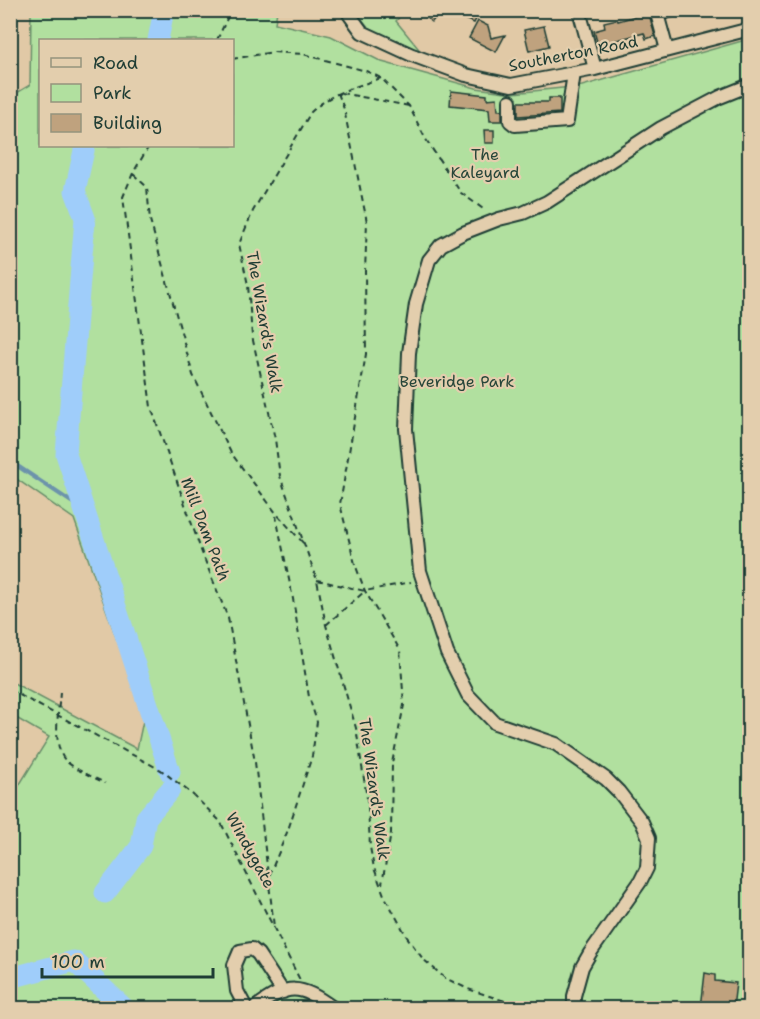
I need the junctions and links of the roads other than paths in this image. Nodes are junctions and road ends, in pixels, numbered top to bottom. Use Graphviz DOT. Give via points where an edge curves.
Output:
graph roads {
  1 [pos="350,10"];
  2 [pos="579,10"];
  3 [pos="656,10"];
  4 [pos="750,29"];
  5 [pos="667,50"];
  6 [pos="595,69"];
  7 [pos="573,73"];
  8 [pos="750,85"];
  9 [pos="510,101"];
  10 [pos="282,992"];
  11 [pos="246,1008"];
  12 [pos="255,1008"];
  13 [pos="333,1008"];
  14 [pos="574,1008"];
  1 -- 7 [label="street, Southerton Road" via="362,32 466,75 511,85"];
  2 -- 6 [label="street"];
  3 -- 5 [label="street"];
  4 -- 5 [label="street, Southerton Road"];
  5 -- 6 [label="street, Southerton Road"];
  6 -- 7 [label="street, Southerton Road"];
  7 -- 9 [label="street" via="567,121 515,125 510,121"];
  8 -- 14 [label="street" via="661,128 547,202 441,244 429,260 416,304 409,352 406,429 420,571 447,653 468,695 495,723 556,744 606,779 642,822 649,838 647,868 582,967"];
  10 -- 11 [label="street" via="258,954 252,949 240,951 234,964 237,991"];
  10 -- 12 [label="street"];
  10 -- 13 [label="street" via="306,990"];
}
